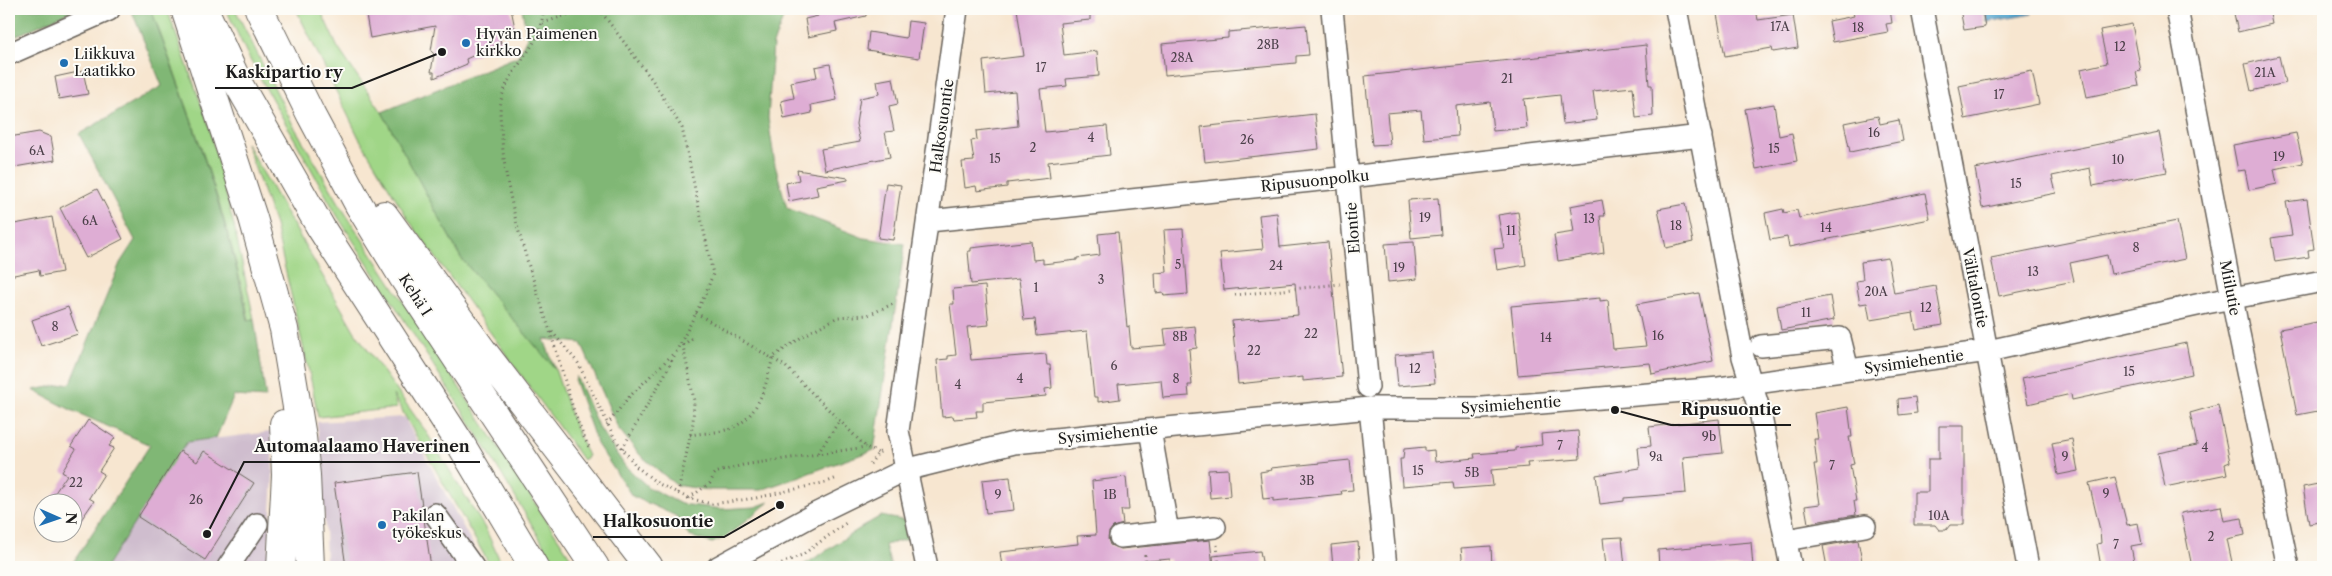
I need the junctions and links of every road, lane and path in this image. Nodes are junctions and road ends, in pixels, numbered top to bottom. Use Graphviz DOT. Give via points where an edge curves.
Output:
graph roads {
  1 [pos="185,9"];
  2 [pos="204,9"];
  3 [pos="259,9"];
  4 [pos="543,9"];
  5 [pos="584,9"];
  6 [pos="599,9"];
  7 [pos="957,9"];
  8 [pos="1332,9"];
  9 [pos="1676,9"];
  10 [pos="1922,9"];
  11 [pos="2177,9"];
  12 [pos="109,10"];
  13 [pos="543,23"];
  14 [pos="9,54"];
  15 [pos="311,114"];
  16 [pos="1702,136"];
  17 [pos="1350,177"];
  18 [pos="253,218"];
  19 [pos="929,221"];
  20 [pos="2323,281"];
  21 [pos="1358,283"];
  22 [pos="1235,295"];
  23 [pos="2232,298"];
  24 [pos="903,300"];
  25 [pos="696,313"];
  26 [pos="550,330"];
  27 [pos="695,336"];
  28 [pos="682,343"];
  29 [pos="1761,346"];
  30 [pos="677,350"];
  31 [pos="1988,352"];
  32 [pos="772,357"];
  33 [pos="1848,370"];
  34 [pos="1751,383"];
  35 [pos="1368,387"];
  36 [pos="1370,408"];
  37 [pos="840,420"];
  38 [pos="607,425"];
  39 [pos="1150,430"];
  40 [pos="690,435"];
  41 [pos="866,447"];
  42 [pos="622,449"];
  43 [pos="878,452"];
  44 [pos="817,453"];
  45 [pos="593,454"];
  46 [pos="905,470"];
  47 [pos="844,476"];
  48 [pos="678,493"];
  49 [pos="688,498"];
  50 [pos="435,514"];
  51 [pos="848,522"];
  52 [pos="257,524"];
  53 [pos="1865,526"];
  54 [pos="1215,527"];
  55 [pos="1168,532"];
  56 [pos="1120,537"];
  57 [pos="1786,540"];
  58 [pos="592,563"];
  59 [pos="778,566"];
  60 [pos="228,567"];
  61 [pos="280,567"];
  62 [pos="310,567"];
  63 [pos="473,567"];
  64 [pos="534,567"];
  65 [pos="649,567"];
  66 [pos="718,567"];
  67 [pos="772,567"];
  68 [pos="927,567"];
  69 [pos="1386,567"];
  70 [pos="1791,567"];
  71 [pos="2028,567"];
  72 [pos="2288,567"];
  1 -- 18 [label="highway"];
  2 -- 64 [label="highway" via="239,86 321,228 460,443"];
  3 -- 15 [label="highway, Kehä I"];
  4 -- 13 [label="path"];
  5 -- 13 [label="path"];
  6 -- 25 [label="path" via="653,81 682,128 713,274"];
  7 -- 19 [label="street, Halkosuontie"];
  8 -- 17 [label="street, Elontie"];
  9 -- 16 [label="street"];
  10 -- 31 [label="street, Välitalontie"];
  11 -- 23 [label="street, Miilutie"];
  12 -- 14 [label="street"];
  13 -- 26 [label="path" via="536,40 507,84 500,114 506,179"];
  15 -- 58 [label="highway, Kehä I" via="359,205 403,277"];
  15 -- 65 [label="highway" via="482,350"];
  16 -- 17 [label="street, Ripusuonpolku"];
  16 -- 34 [label="street" via="1743,357"];
  17 -- 19 [label="street, Ripusuonpolku"];
  17 -- 21 [label="street, Elontie"];
  18 -- 61 [label="highway" via="286,437"];
  18 -- 62 [label="highway" via="284,329 301,428"];
  19 -- 46 [label="street, Halkosuontie" via="898,432"];
  20 -- 23 [label="street, Sysimiehentie"];
  21 -- 22 [label="path"];
  21 -- 35 [label="street, Elontie"];
  23 -- 31 [label="street, Sysimiehentie"];
  23 -- 72 [label="street, Miilutie"];
  24 -- 32 [label="path" via="868,315 838,317"];
  25 -- 28 [label="path"];
  25 -- 32 [label="path"];
  26 -- 38 [label="path" via="578,363"];
  26 -- 45 [label="path" via="578,421"];
  27 -- 28 [label="path"];
  28 -- 30 [label="path"];
  28 -- 40 [label="path" via="694,400"];
  29 -- 33 [label="street" via="1840,338"];
  30 -- 38 [label="path" via="627,398"];
  30 -- 42 [label="path"];
  31 -- 33 [label="street, Sysimiehentie"];
  31 -- 71 [label="street, Välitalontie"];
  32 -- 37 [label="path"];
  32 -- 40 [label="path" via="764,390 742,423 728,430"];
  33 -- 34 [label="street, Sysimiehentie"];
  34 -- 36 [label="street, Sysimiehentie" via="1483,408"];
  34 -- 57 [label="street"];
  36 -- 39 [label="street, Sysimiehentie"];
  36 -- 69 [label="street"];
  37 -- 41 [label="path"];
  37 -- 44 [label="path"];
  38 -- 42 [label="path"];
  39 -- 46 [label="street, Sysimiehentie" via="1014,444"];
  39 -- 55 [label="street"];
  40 -- 48 [label="path"];
  41 -- 43 [label="path"];
  41 -- 44 [label="path"];
  42 -- 48 [label="path" via="657,483"];
  44 -- 49 [label="path" via="715,473 710,483"];
  46 -- 66 [label="street, Sysimiehentie"];
  46 -- 68 [label="street, Halkosuontie"];
  47 -- 49 [label="path" via="756,498 712,504"];
  48 -- 49 [label="path"];
  50 -- 63 [label="street"];
  51 -- 59 [label="path" via="802,555"];
  52 -- 60 [label="street"];
  53 -- 57 [label="street"];
  54 -- 55 [label="street"];
  55 -- 56 [label="street"];
  57 -- 70 [label="street"];
  59 -- 67 [label="path"];
}
